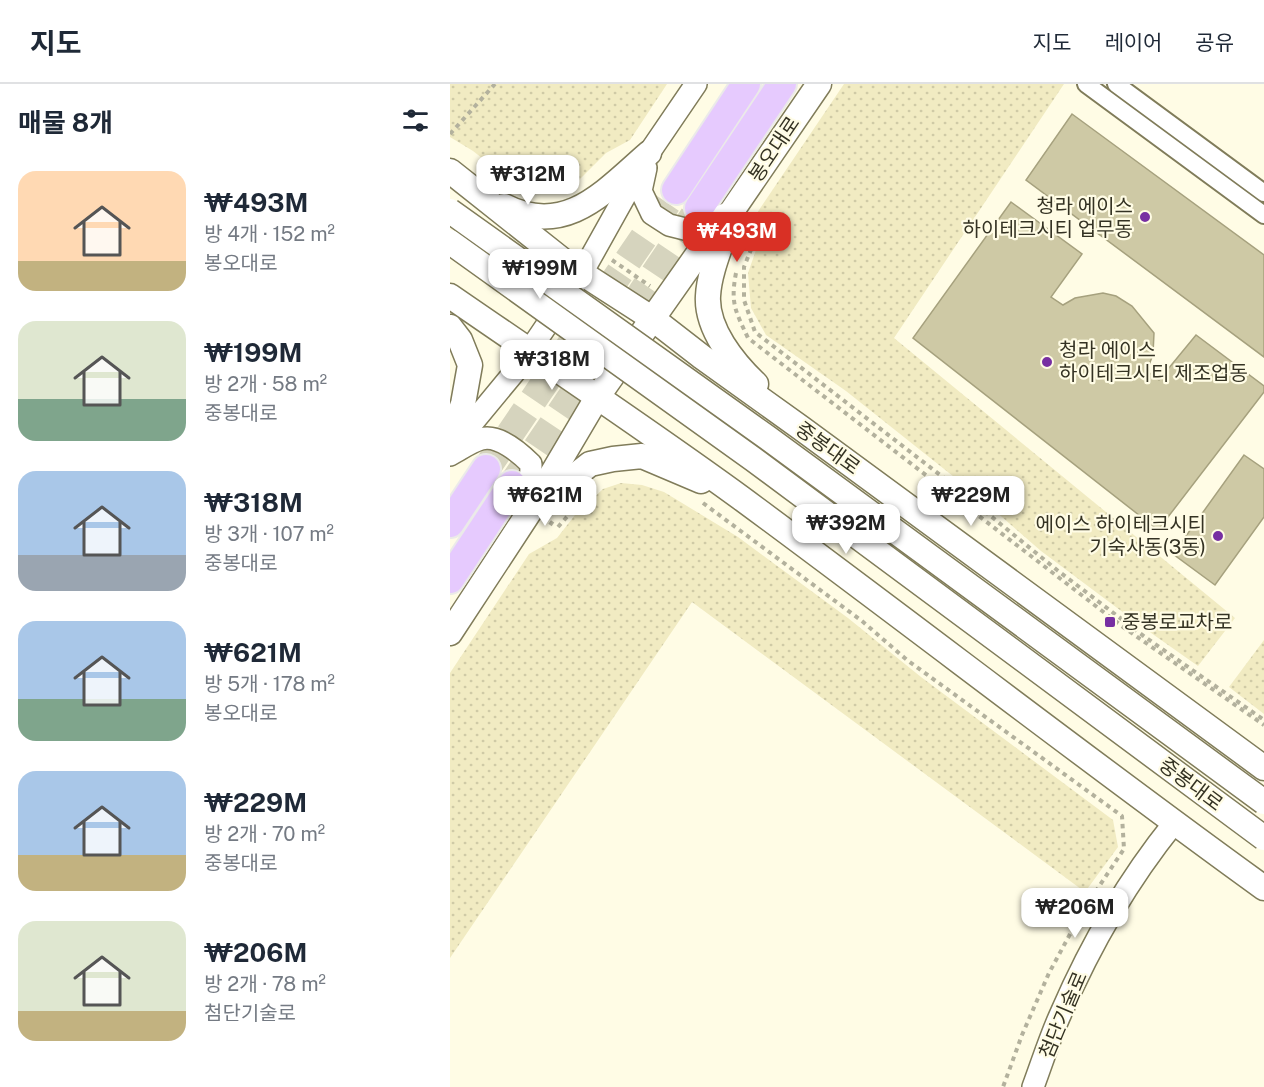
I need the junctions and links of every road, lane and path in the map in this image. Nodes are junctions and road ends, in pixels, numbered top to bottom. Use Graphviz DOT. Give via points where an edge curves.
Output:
graph roads {
  1 [pos="495,84"];
  2 [pos="696,84"];
  3 [pos="746,84"];
  4 [pos="782,84"];
  5 [pos="819,84"];
  6 [pos="1086,84"];
  7 [pos="1116,84"];
  8 [pos="1106,90"];
  9 [pos="450,134"];
  10 [pos="649,153"];
  11 [pos="450,171"];
  12 [pos="676,190"];
  13 [pos="1264,193"];
  14 [pos="699,208"];
  15 [pos="450,211"];
  16 [pos="732,211"];
  17 [pos="1264,215"];
  18 [pos="758,232"];
  19 [pos="450,242"];
  20 [pos="611,260"];
  21 [pos="737,269"];
  22 [pos="582,273"];
  23 [pos="654,288"];
  24 [pos="450,296"];
  25 [pos="734,308"];
  26 [pos="747,311"];
  27 [pos="653,319"];
  28 [pos="450,327"];
  29 [pos="530,350"];
  30 [pos="598,396"];
  31 [pos="801,428"];
  32 [pos="450,440"];
  33 [pos="450,450"];
  34 [pos="450,455"];
  35 [pos="486,469"];
  36 [pos="512,485"];
  37 [pos="587,496"];
  38 [pos="694,498"];
  39 [pos="740,498"];
  40 [pos="530,511"];
  41 [pos="450,523"];
  42 [pos="558,527"];
  43 [pos="450,579"];
  44 [pos="450,633"];
  45 [pos="1264,720"];
  46 [pos="1264,725"];
  47 [pos="1264,768"];
  48 [pos="1264,802"];
  49 [pos="1174,823"];
  50 [pos="1264,838"];
  51 [pos="1264,888"];
  52 [pos="1004,1087"];
  53 [pos="1033,1087"];
  1 -- 9 [label="path"];
  2 -- 10 [label="street"];
  3 -- 12 [label="highway"];
  4 -- 14 [label="highway, 봉오대로"];
  5 -- 16 [label="main road, 봉오대로"];
  6 -- 8 [label="street"];
  7 -- 13 [label="street"];
  8 -- 17 [label="street"];
  10 -- 11 [label="main road" via="589,204 556,217 528,216 506,207"];
  10 -- 16 [label="street" via="641,191 652,214 669,225 690,230"];
  10 -- 22 [label="street"];
  11 -- 22 [label="main road, 중봉대로"];
  15 -- 48 [label="main road, 중봉대로, bridge" via="768,438"];
  16 -- 27 [label="main road, 봉오대로"];
  16 -- 31 [label="main road" via="708,297 714,327 728,353"];
  18 -- 26 [label="path" via="744,267"];
  19 -- 50 [label="main road, 중봉대로, bridge" via="763,466"];
  20 -- 23 [label="path"];
  21 -- 25 [label="path"];
  22 -- 27 [label="main road, 중봉대로"];
  22 -- 29 [label="street"];
  24 -- 29 [label="main road, 중봉대로"];
  25 -- 26 [label="path"];
  25 -- 46 [label="path" via="748,338 771,358 1123,627"];
  26 -- 45 [label="path" via="755,332 766,342 1145,637"];
  27 -- 30 [label="main road, 봉오대로"];
  27 -- 31 [label="main road, 중봉대로"];
  28 -- 32 [label="main road" via="470,365 463,404"];
  29 -- 30 [label="main road, 중봉대로"];
  29 -- 33 [label="street"];
  30 -- 39 [label="main road, 중봉대로"];
  30 -- 40 [label="main road, 봉오대로"];
  31 -- 47 [label="main road, 중봉대로"];
  34 -- 40 [label="street" via="482,438 519,451 531,464"];
  35 -- 41 [label="highway"];
  36 -- 43 [label="highway"];
  37 -- 42 [label="path"];
  38 -- 52 [label="path" via="862,621 907,660 1122,816 1124,849 1082,912 1050,973"];
  39 -- 40 [label="main road" via="642,456 590,464"];
  39 -- 49 [label="main road, 중봉대로"];
  40 -- 44 [label="main road, 봉오대로"];
  49 -- 51 [label="main road, 중봉대로"];
  49 -- 53 [label="street, 첨단기술로" via="1151,851 1104,926 1061,1013"];
}
